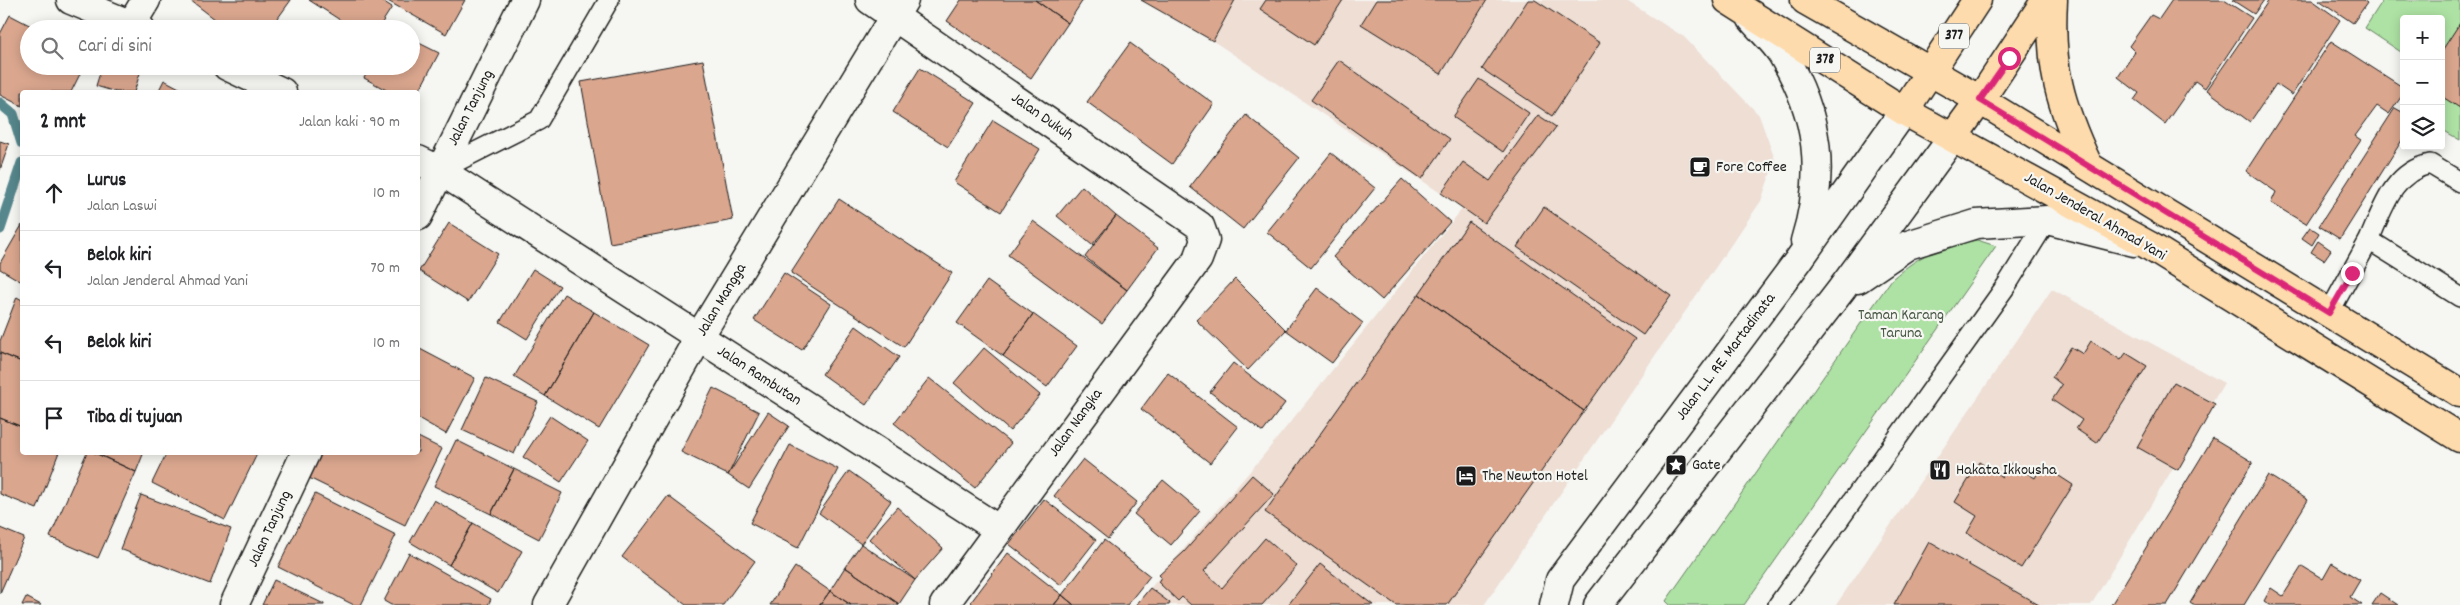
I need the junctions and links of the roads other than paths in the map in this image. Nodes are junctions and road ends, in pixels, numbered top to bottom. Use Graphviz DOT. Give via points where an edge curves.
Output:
graph roads {
  1 [pos="71,0"];
  2 [pos="146,0"];
  3 [pos="525,0"];
  4 [pos="609,0"];
  5 [pos="870,0"];
  6 [pos="1805,0"];
  7 [pos="1977,0"];
  8 [pos="2046,0"];
  9 [pos="2053,0"];
  10 [pos="1736,5"];
  11 [pos="899,7"];
  12 [pos="119,20"];
  13 [pos="139,20"];
  14 [pos="1930,73"];
  15 [pos="246,75"];
  16 [pos="278,90"];
  17 [pos="1980,100"];
  18 [pos="1904,111"];
  19 [pos="1953,137"];
  20 [pos="428,165"];
  21 [pos="2088,165"];
  22 [pos="2460,182"];
  23 [pos="420,206"];
  24 [pos="2047,220"];
  25 [pos="1205,240"];
  26 [pos="2369,240"];
  27 [pos="2148,245"];
  28 [pos="1798,261"];
  29 [pos="1841,290"];
  30 [pos="2460,297"];
  31 [pos="2329,313"];
  32 [pos="699,337"];
  33 [pos="2460,393"];
  34 [pos="2460,438"];
  35 [pos="305,455"];
  36 [pos="998,529"];
  37 [pos="234,605"];
  38 [pos="548,605"];
  39 [pos="944,605"];
  40 [pos="1554,605"];
  41 [pos="1598,605"];
  42 [pos="1778,605"];
  1 -- 12 [label="street"];
  2 -- 13 [label="street"];
  3 -- 20 [label="street, Jalan Tanjung"];
  4 -- 20 [label="lane" via="539,120"];
  5 -- 11 [label="street, Jalan Dukuh"];
  6 -- 14 [label="main road, 378"];
  7 -- 14 [label="main road, 377"];
  8 -- 17 [label="main road"];
  9 -- 21 [label="main road" via="2051,38 2057,82 2070,125"];
  10 -- 18 [label="main road, Jalan Jenderal Ahmad Yani / 378"];
  10 -- 28 [label="street" via="1781,52 1806,100 1817,155 1814,209"];
  11 -- 25 [label="street, Jalan Dukuh" via="1200,226"];
  11 -- 32 [label="street, Jalan Mangga"];
  14 -- 17 [label="main road, 378"];
  14 -- 18 [label="main road, 377"];
  15 -- 16 [label="street"];
  17 -- 19 [label="main road"];
  17 -- 21 [label="main road"];
  18 -- 19 [label="main road, Jalan Jenderal Ahmad Yani / 378"];
  18 -- 28 [label="street, Jalan L.L. RE. Martadinata"];
  19 -- 27 [label="main road, Jalan Jenderal Ahmad Yani"];
  19 -- 29 [label="street"];
  20 -- 23 [label="street, Jalan Tanjung"];
  20 -- 32 [label="street, Jalan Rambutan"];
  21 -- 31 [label="main road"];
  22 -- 26 [label="lane" via="2430,164 2416,167 2400,178"];
  24 -- 27 [label="street"];
  24 -- 29 [label="street" via="1976,224 1908,245"];
  24 -- 42 [label="lane" via="2006,286"];
  25 -- 36 [label="street, Jalan Nangka" via="1198,259"];
  26 -- 30 [label="lane"];
  26 -- 31 [label="lane"];
  27 -- 34 [label="main road, Jalan Jenderal Ahmad Yani"];
  28 -- 40 [label="street, Jalan L.L. RE. Martadinata" via="1560,580"];
  29 -- 41 [label="street"];
  31 -- 33 [label="main road"];
  32 -- 36 [label="street, Jalan Rambutan"];
  32 -- 38 [label="street, Jalan Mangga"];
  35 -- 37 [label="street, Jalan Tanjung"];
  36 -- 39 [label="street, Jalan Nangka"];
}
